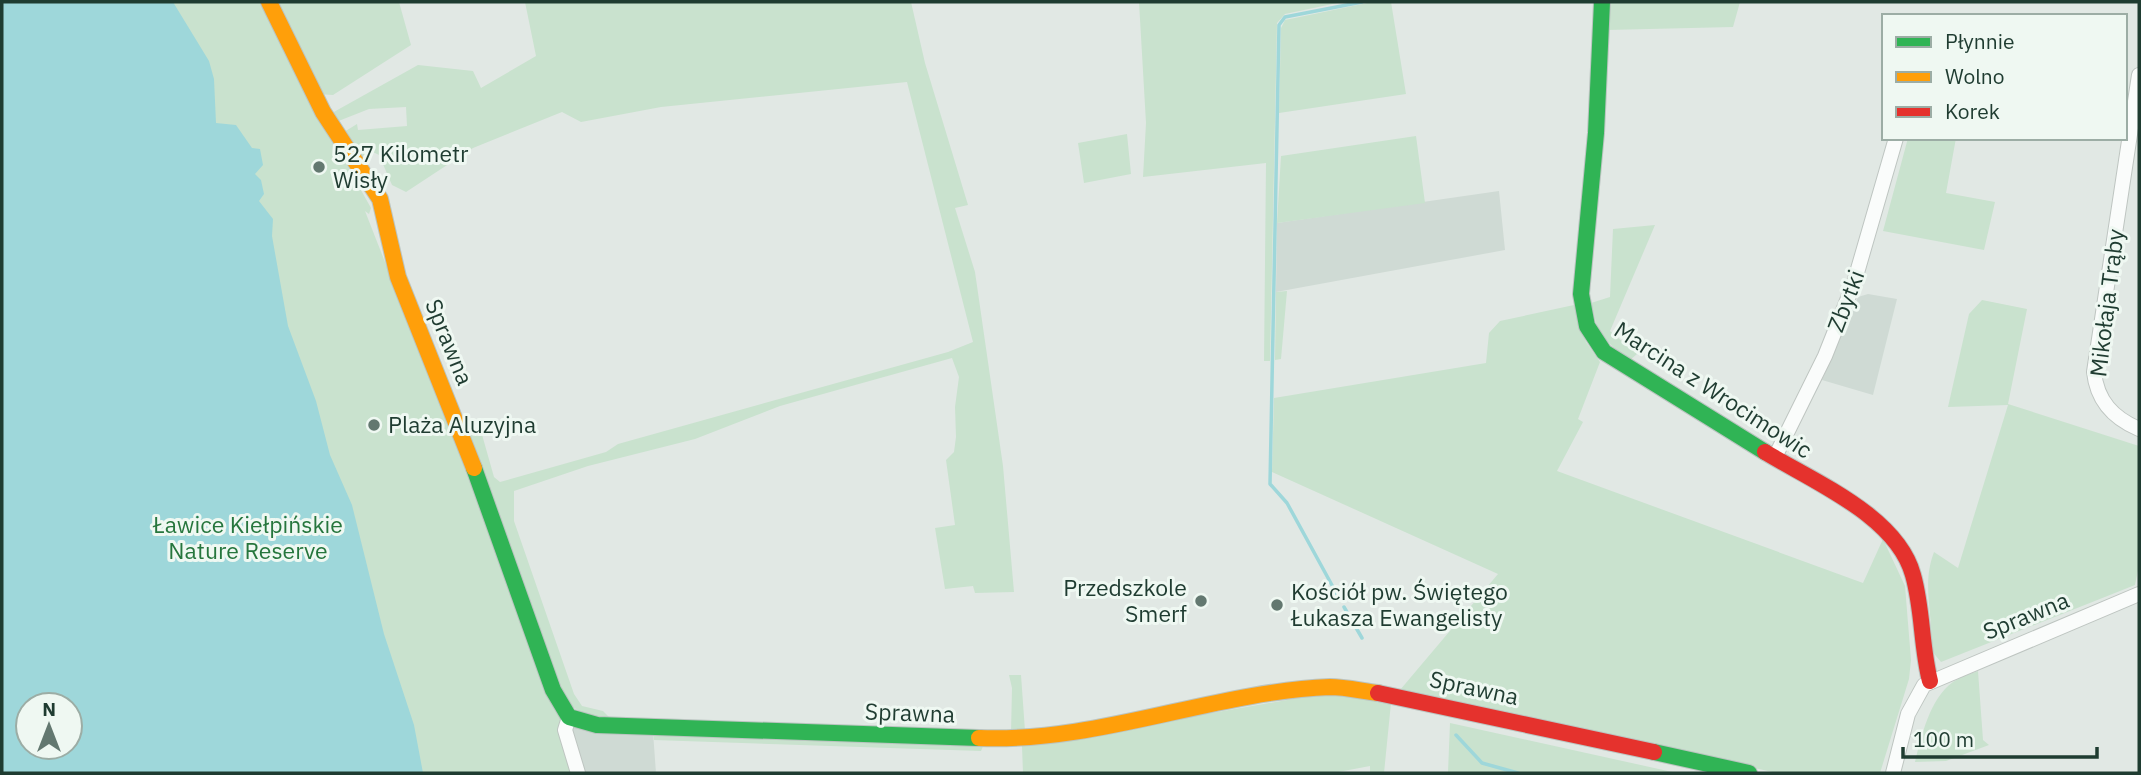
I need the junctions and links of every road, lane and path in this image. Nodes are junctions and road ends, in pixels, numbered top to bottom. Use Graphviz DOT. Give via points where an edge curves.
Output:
graph roads {
  1 [pos="269,2"];
  2 [pos="1602,2"];
  3 [pos="2139,75"];
  4 [pos="1895,140"];
  5 [pos="2139,429"];
  6 [pos="1775,457"];
  7 [pos="2139,594"];
  8 [pos="1930,681"];
  9 [pos="569,717"];
  10 [pos="578,773"];
  11 [pos="1749,773"];
  12 [pos="1894,773"];
  1 -- 9 [label="street, Sprawna" via="323,112 380,199 398,277 525,605 553,690"];
  2 -- 6 [label="street, Marcina z Wrocimowic" via="1581,295 1586,324 1604,352"];
  3 -- 5 [label="street, Mikołaja Trąby" via="2094,372 2105,406"];
  4 -- 6 [label="street, Zbytki" via="1854,283 1825,356"];
  6 -- 8 [label="street, Marcina z Wrocimowic" via="1898,538 1914,572 1921,654"];
  7 -- 8 [label="street, Sprawna"];
  8 -- 12 [label="street" via="1910,707"];
  9 -- 10 [label="street" via="565,730"];
  9 -- 11 [label="street, Sprawna" via="597,725 997,739 1066,733 1282,692 1332,687 1406,697"];
}
